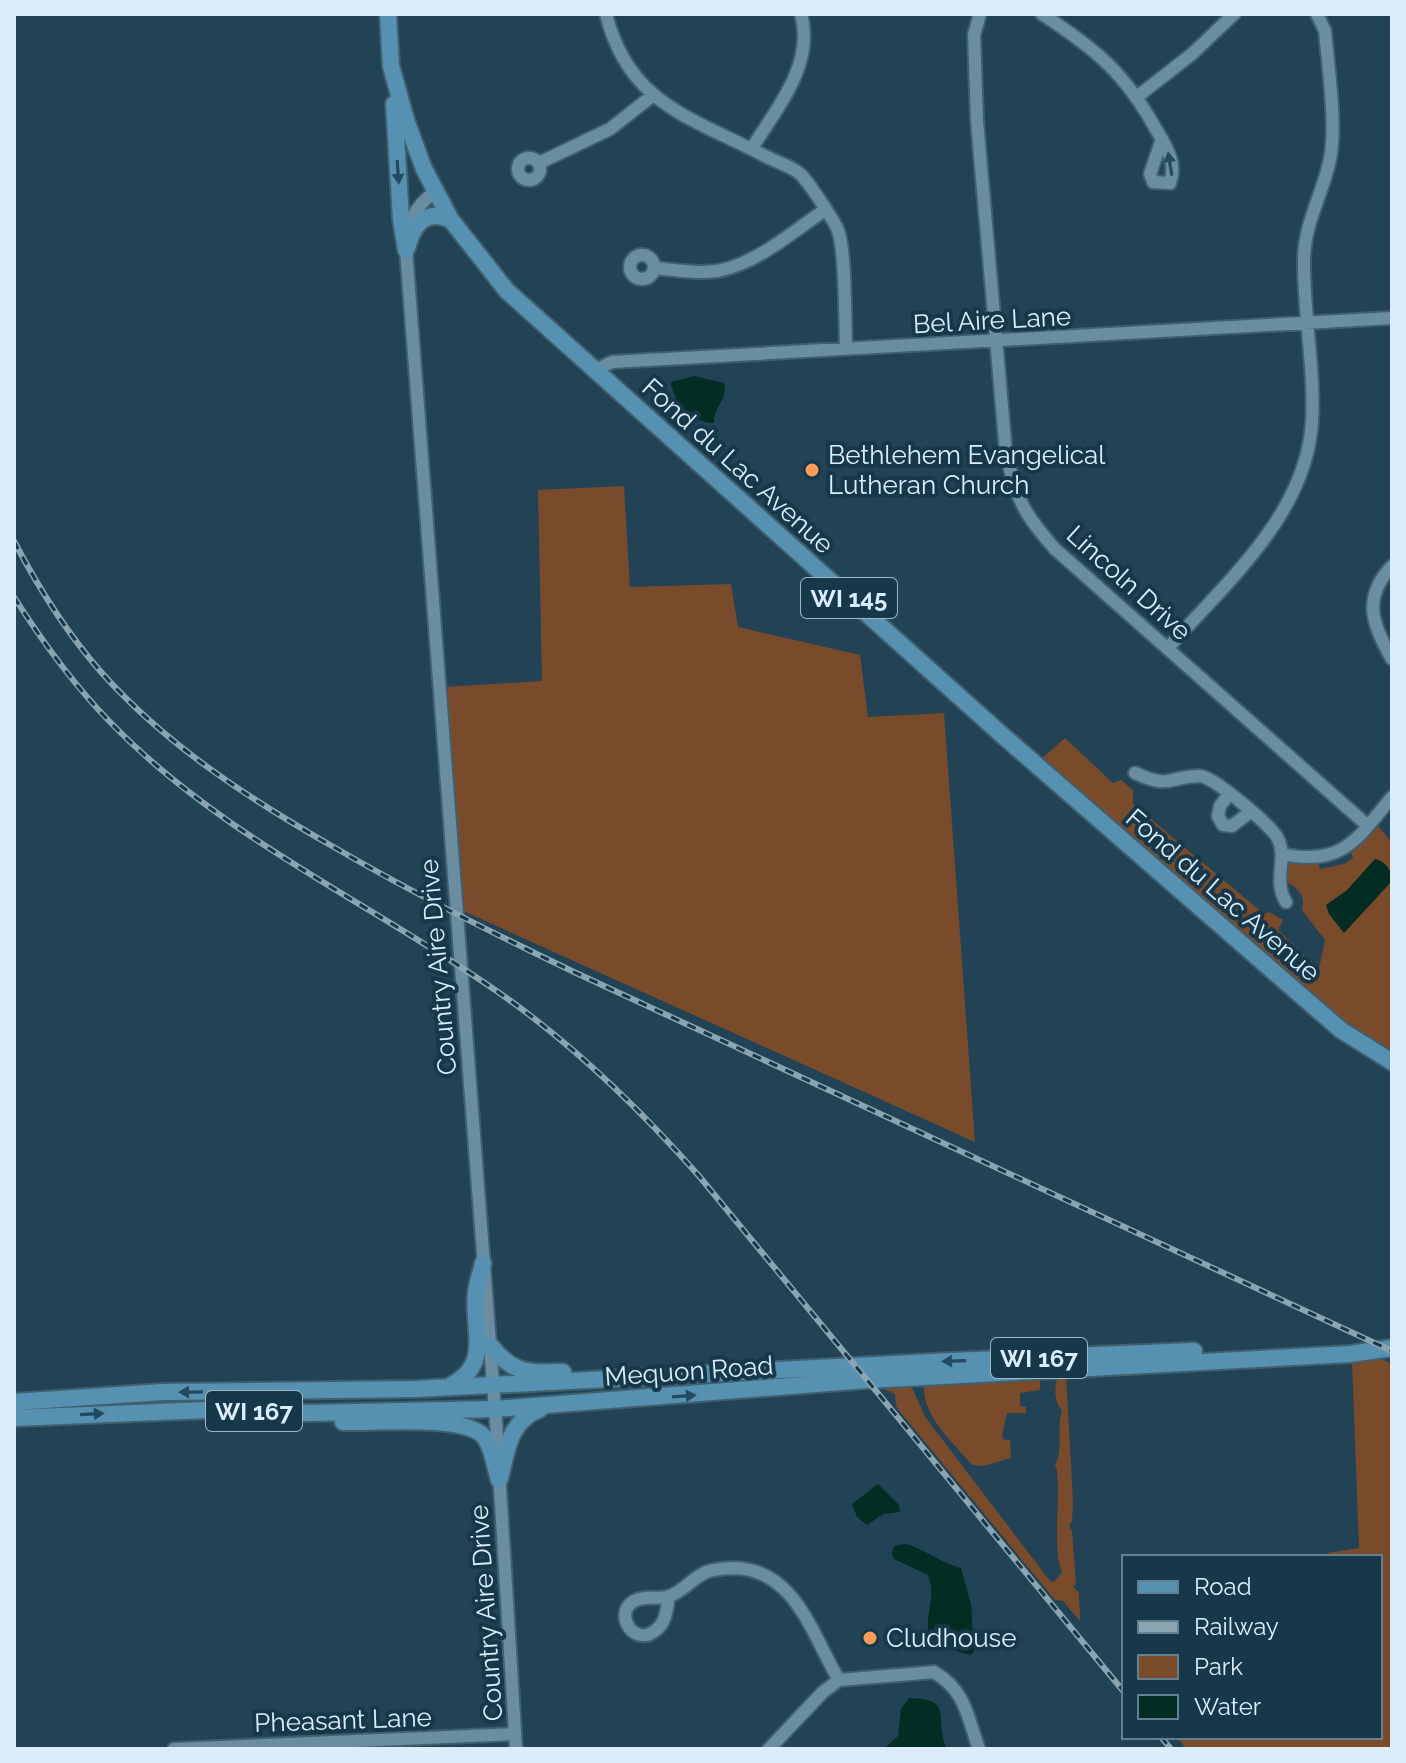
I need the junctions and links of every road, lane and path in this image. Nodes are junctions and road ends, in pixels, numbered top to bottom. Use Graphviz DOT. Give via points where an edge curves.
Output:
graph roads {
  1 [pos="388,14"];
  2 [pos="606,14"];
  3 [pos="801,14"];
  4 [pos="980,14"];
  5 [pos="1042,14"];
  6 [pos="1234,14"];
  7 [pos="1317,14"];
  8 [pos="391,66"];
  9 [pos="652,96"];
  10 [pos="1138,96"];
  11 [pos="1162,139"];
  12 [pos="752,148"];
  13 [pos="539,163"];
  14 [pos="435,192"];
  15 [pos="825,210"];
  16 [pos="451,220"];
  17 [pos="406,250"];
  18 [pos="654,268"];
  19 [pos="1392,318"];
  20 [pos="1307,324"];
  21 [pos="997,342"];
  22 [pos="846,349"];
  23 [pos="596,370"];
  24 [pos="1392,566"];
  25 [pos="1168,648"];
  26 [pos="1392,659"];
  27 [pos="1135,773"];
  28 [pos="1229,794"];
  29 [pos="1392,797"];
  30 [pos="1250,812"];
  31 [pos="1368,826"];
  32 [pos="1282,854"];
  33 [pos="1286,902"];
  34 [pos="1392,1062"];
  35 [pos="483,1263"];
  36 [pos="490,1345"];
  37 [pos="1392,1348"];
  38 [pos="1367,1350"];
  39 [pos="744,1372"];
  40 [pos="711,1374"];
  41 [pos="493,1386"];
  42 [pos="447,1388"];
  43 [pos="14,1402"];
  44 [pos="551,1405"];
  45 [pos="495,1409"];
  46 [pos="239,1410"];
  47 [pos="278,1412"];
  48 [pos="14,1418"];
  49 [pos="499,1480"];
  50 [pos="669,1596"];
  51 [pos="839,1680"];
  52 [pos="515,1734"];
  53 [pos="174,1749"];
  54 [pos="516,1749"];
  55 [pos="769,1749"];
  56 [pos="979,1749"];
  1 -- 8 [label="main road, Fond du Lac Avenue / WI 145"];
  2 -- 9 [label="street" via="616,44"];
  3 -- 12 [label="street" via="803,60"];
  4 -- 21 [label="street, Lincoln Drive" via="974,35 977,121"];
  5 -- 10 [label="street" via="1116,69"];
  6 -- 10 [label="street"];
  7 -- 20 [label="street" via="1325,31 1331,154 1307,225"];
  8 -- 14 [label="main road, Fond du Lac Avenue / WI 145"];
  8 -- 17 [label="main road, one-way"];
  9 -- 12 [label="street" via="708,130"];
  9 -- 13 [label="street" via="610,129"];
  10 -- 11 [label="street"];
  12 -- 15 [label="street" via="801,174"];
  14 -- 16 [label="main road, Fond du Lac Avenue / WI 145"];
  14 -- 17 [label="street, Country Aire Drive" via="411,218"];
  15 -- 18 [label="street" via="750,260 717,271"];
  15 -- 22 [label="street" via="839,231"];
  16 -- 17 [label="main road" via="420,220"];
  16 -- 23 [label="main road, Fond du Lac Avenue / WI 145" via="507,291"];
  17 -- 35 [label="street, Country Aire Drive"];
  19 -- 20 [label="street, Bel Aire Lane"];
  20 -- 21 [label="street, Bel Aire Lane"];
  20 -- 25 [label="street" via="1312,423 1289,503 1263,541"];
  21 -- 22 [label="street, Bel Aire Lane"];
  21 -- 25 [label="street, Lincoln Drive" via="1006,453 1015,492 1030,521"];
  22 -- 23 [label="street, Bel Aire Lane" via="612,362"];
  23 -- 34 [label="main road, Fond du Lac Avenue / WI 145" via="1341,1030"];
  24 -- 26 [label="street" via="1372,596 1373,621"];
  25 -- 31 [label="street, Lincoln Drive"];
  27 -- 28 [label="street" via="1167,783 1207,777"];
  28 -- 30 [label="street"];
  28 -- 30 [label="street" via="1218,816 1223,825 1232,826"];
  29 -- 31 [label="street"];
  30 -- 32 [label="street" via="1278,838"];
  31 -- 32 [label="street" via="1335,854"];
  32 -- 33 [label="street" via="1279,888"];
  35 -- 36 [label="street, Country Aire Drive"];
  35 -- 42 [label="main road" via="476,1294 478,1351 464,1378"];
  36 -- 39 [label="main road" via="502,1361 522,1371 677,1366"];
  36 -- 41 [label="street, Country Aire Drive"];
  37 -- 38 [label="main road, Mequon Road / WI 167"];
  38 -- 39 [label="main road, Mequon Road / WI 167, one-way" via="1232,1350"];
  44 -- 38 [label="main road, Mequon Road / WI 167, one-way"];
  39 -- 40 [label="main road, Mequon Road / WI 167"];
  40 -- 41 [label="main road, Mequon Road / WI 167"];
  40 -- 45 [label="main road" via="613,1391 512,1397"];
  41 -- 42 [label="main road, Mequon Road / WI 167"];
  41 -- 45 [label="street, Country Aire Drive"];
  41 -- 47 [label="main road" via="473,1399 308,1405"];
  42 -- 43 [label="main road, Mequon Road / WI 167, one-way" via="163,1392"];
  44 -- 45 [label="main road, Mequon Road / WI 167"];
  44 -- 49 [label="main road" via="532,1412 511,1433"];
  45 -- 47 [label="main road, Mequon Road / WI 167"];
  45 -- 49 [label="street, Country Aire Drive"];
  46 -- 47 [label="main road, Mequon Road / WI 167"];
  48 -- 46 [label="main road, Mequon Road / WI 167, one-way"];
  46 -- 49 [label="main road" via="310,1422 465,1425 484,1435"];
  49 -- 52 [label="street, Country Aire Drive"];
  50 -- 51 [label="street" via="707,1572 754,1569 780,1583 796,1600"];
  51 -- 55 [label="street"];
  51 -- 56 [label="street" via="934,1672 960,1693"];
  52 -- 53 [label="street, Pheasant Lane"];
  52 -- 54 [label="street, Country Aire Drive"];
}
